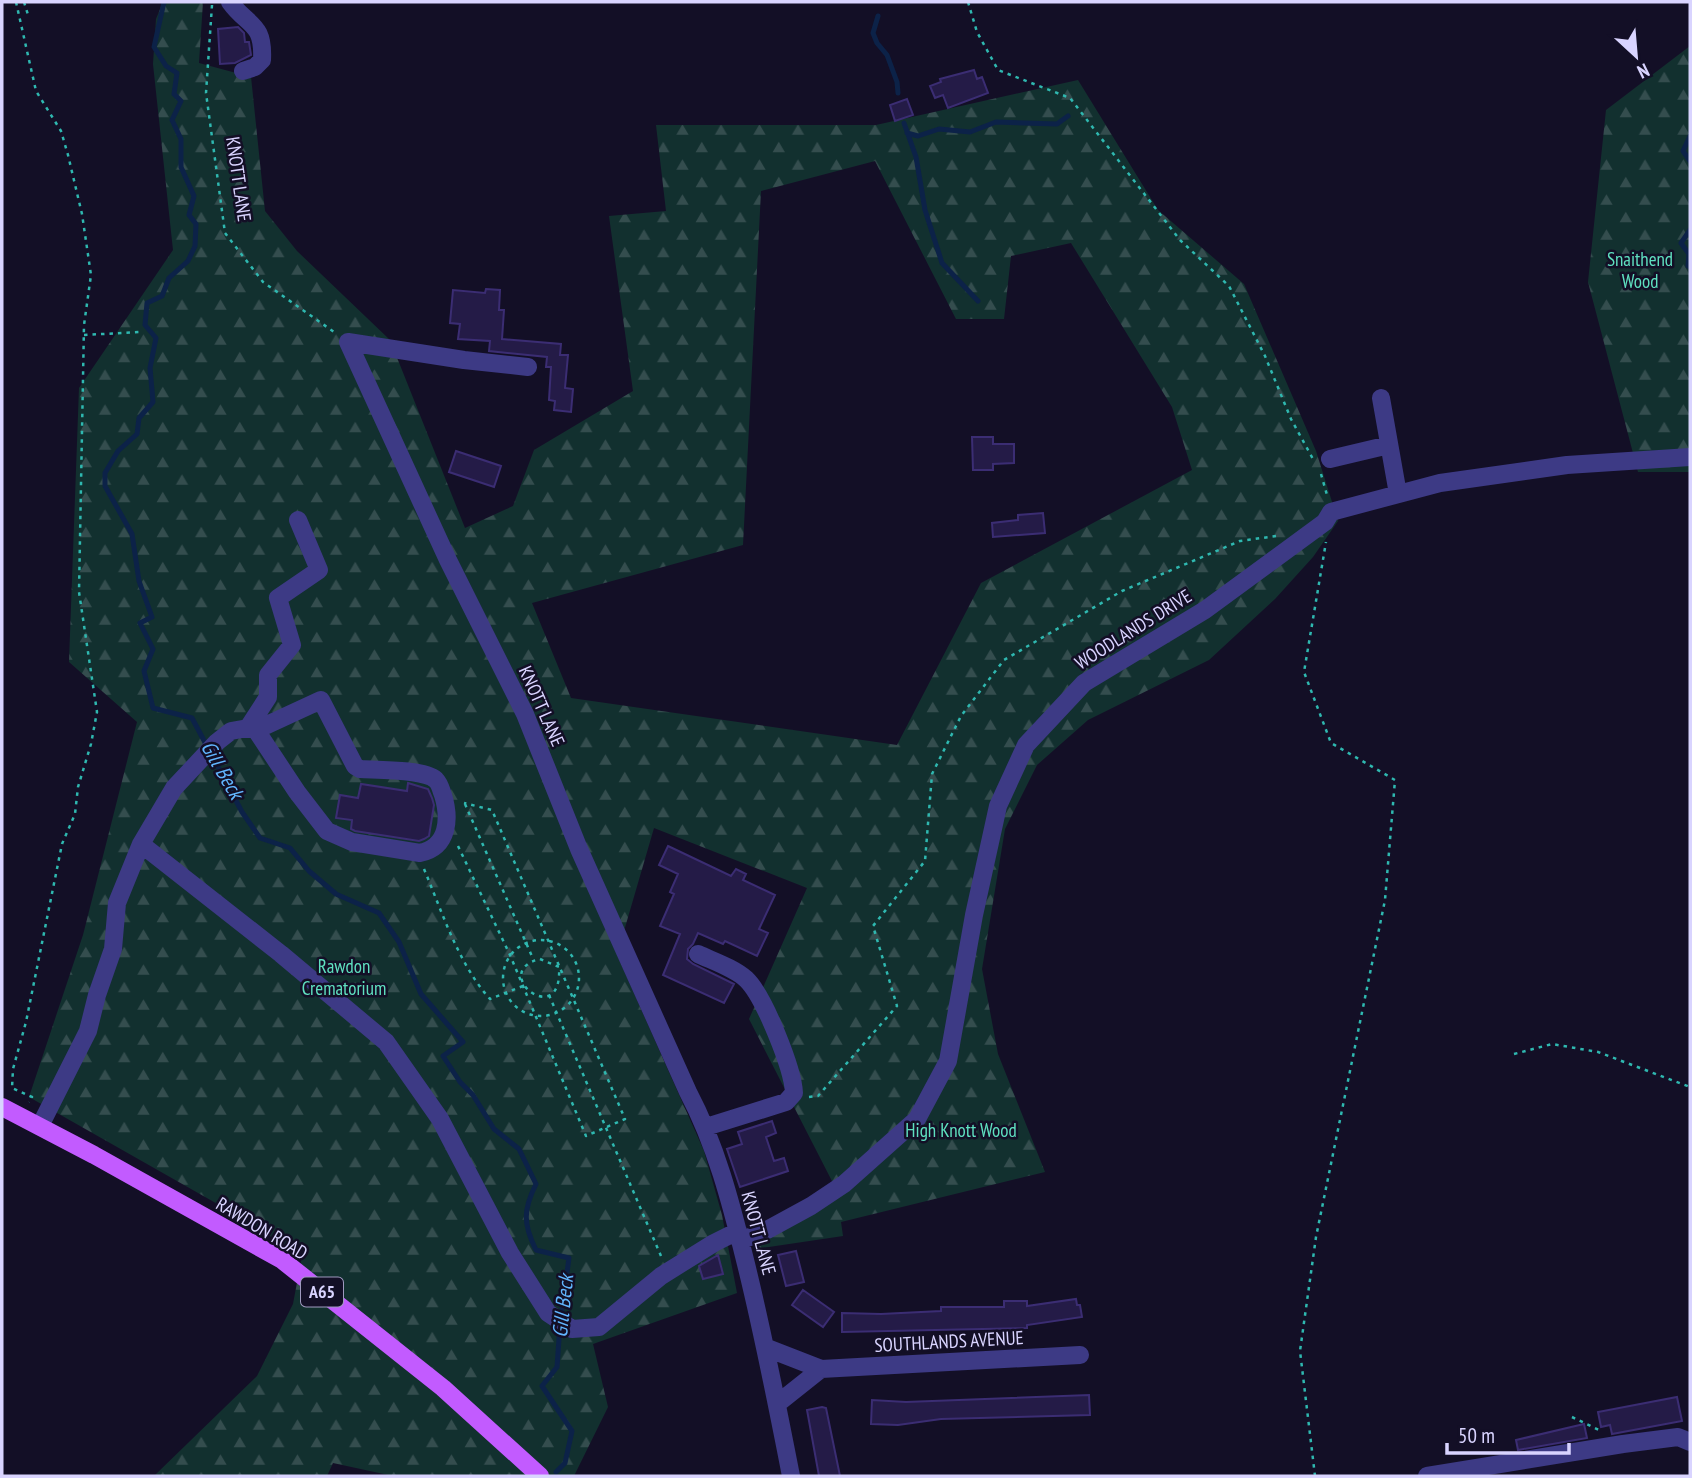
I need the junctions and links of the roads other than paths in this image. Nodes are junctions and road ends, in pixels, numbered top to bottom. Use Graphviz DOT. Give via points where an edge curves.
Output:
graph roads {
  1 [pos="230,2"];
  2 [pos="243,71"];
  3 [pos="528,367"];
  4 [pos="1381,398"];
  5 [pos="1389,445"];
  6 [pos="1690,457"];
  7 [pos="1330,459"];
  8 [pos="1398,494"];
  9 [pos="298,520"];
  10 [pos="252,729"];
  11 [pos="141,844"];
  12 [pos="698,954"];
  13 [pos="2,1107"];
  14 [pos="40,1126"];
  15 [pos="706,1127"];
  16 [pos="739,1236"];
  17 [pos="767,1348"];
  18 [pos="1080,1355"];
  19 [pos="821,1369"];
  20 [pos="778,1404"];
  21 [pos="1690,1442"];
  22 [pos="540,1476"];
  23 [pos="790,1476"];
  24 [pos="1427,1476"];
  1 -- 2 [label="street" via="255,25 263,48 262,60"];
  3 -- 15 [label="street, KNOTT LANE" via="348,342 525,714 579,849"];
  4 -- 5 [label="street"];
  5 -- 7 [label="street"];
  5 -- 8 [label="street"];
  6 -- 8 [label="street, WOODLANDS DRIVE" via="1567,465 1440,483"];
  8 -- 16 [label="street, WOODLANDS DRIVE" via="1331,512 1325,522 1205,610 1084,683 1026,745 998,806 948,1061 917,1119 844,1184 811,1206 767,1230"];
  9 -- 10 [label="street" via="319,570 278,598 292,645 268,676 268,697"];
  10 -- 10 [label="street" via="327,831 352,842 416,852 429,851 445,834 446,813 438,781 405,771 355,766 321,700"];
  10 -- 11 [label="street" via="231,731 217,742 174,788"];
  11 -- 14 [label="street" via="117,903 113,949 88,1031"];
  11 -- 16 [label="street, WOODLANDS DRIVE" via="386,1042 440,1119 509,1253 548,1313 572,1329 598,1327 668,1271"];
  12 -- 15 [label="street" via="744,976 757,991 794,1093 786,1102"];
  13 -- 14 [label="main road, RAWDON ROAD / A65"];
  14 -- 22 [label="main road, RAWDON ROAD / A65" via="282,1260 443,1388"];
  15 -- 16 [label="street, KNOTT LANE"];
  16 -- 17 [label="street, KNOTT LANE"];
  17 -- 19 [label="street, SOUTHLANDS AVENUE"];
  17 -- 20 [label="street, KNOTT LANE"];
  18 -- 19 [label="street, SOUTHLANDS AVENUE"];
  19 -- 20 [label="street"];
  20 -- 23 [label="street, KNOTT LANE"];
  21 -- 24 [label="street" via="1678,1437 1623,1444"];
}
